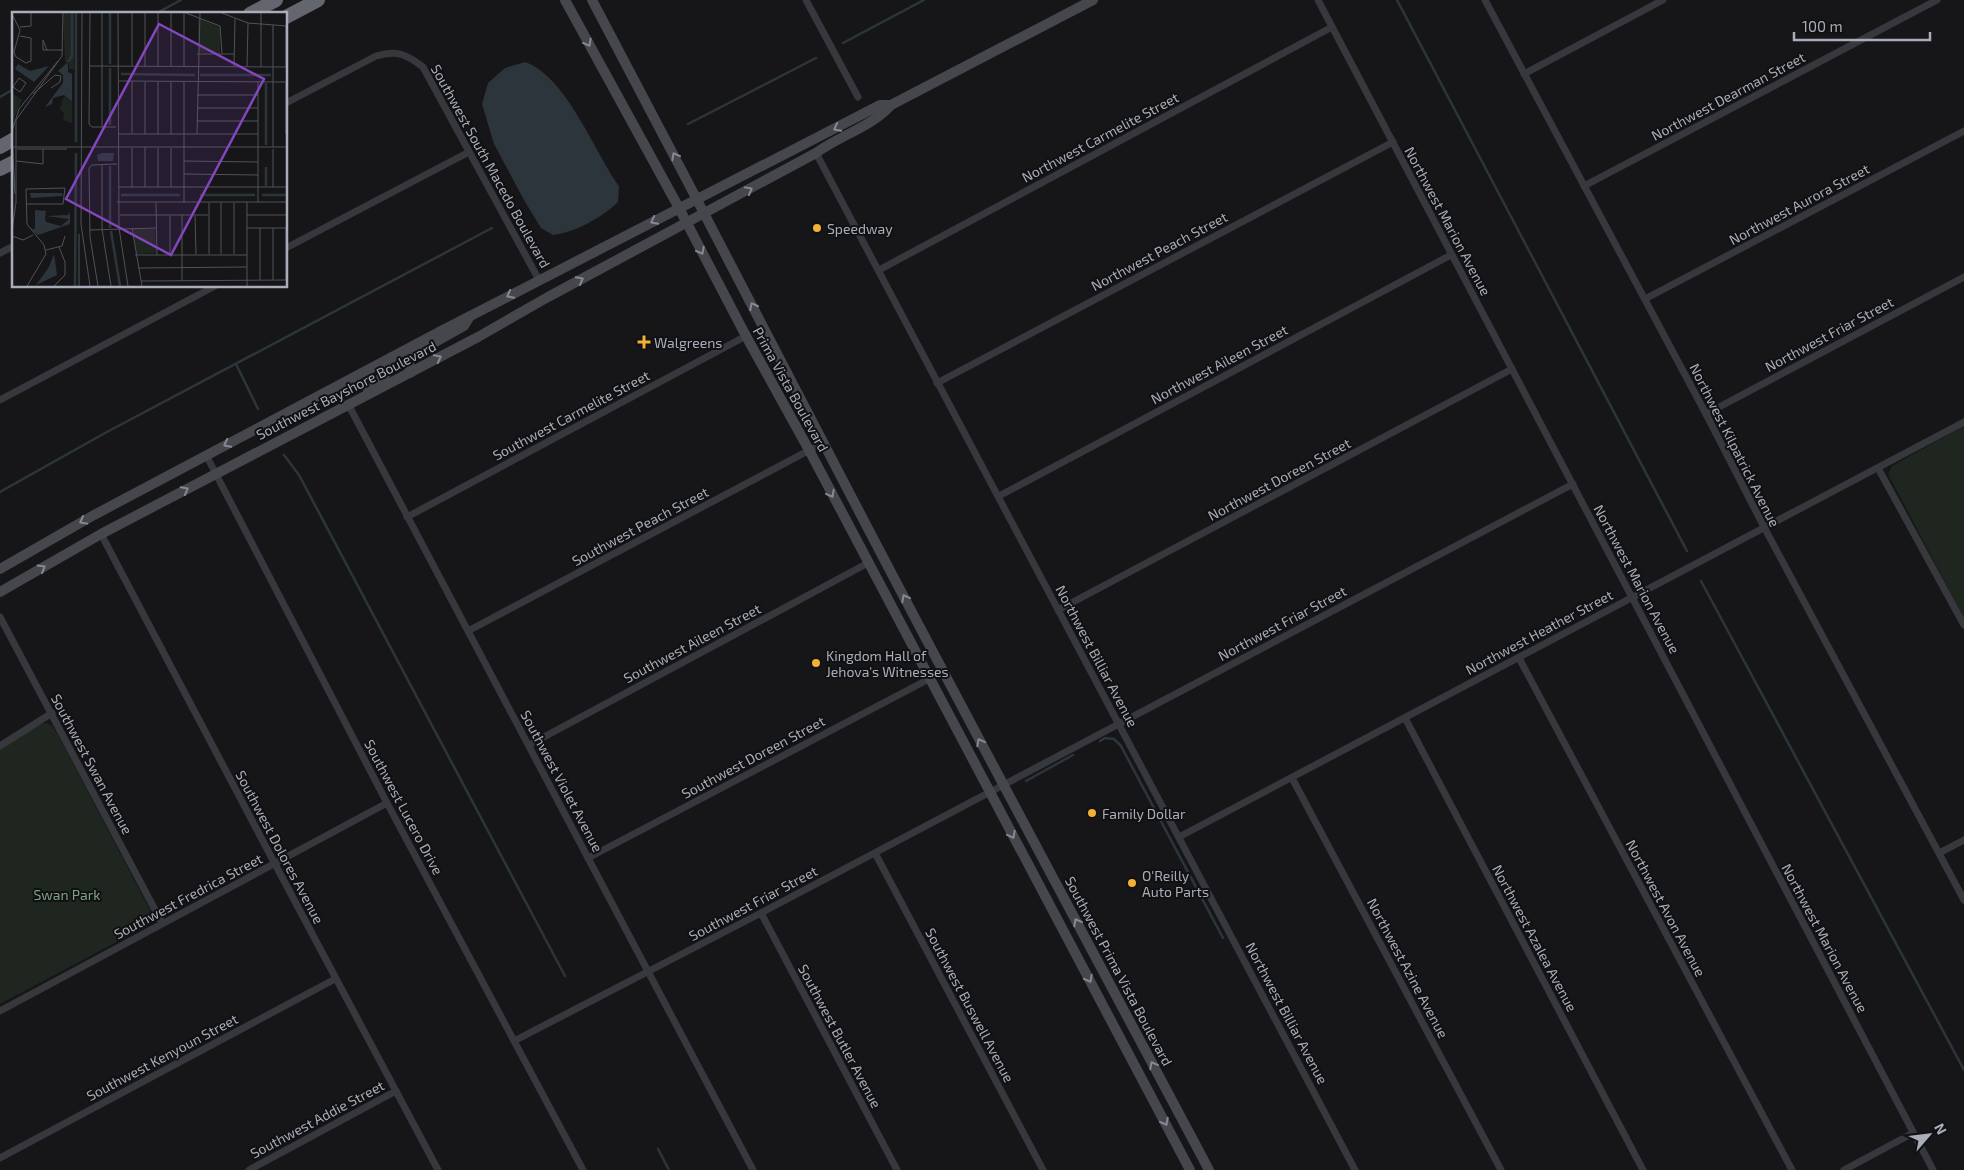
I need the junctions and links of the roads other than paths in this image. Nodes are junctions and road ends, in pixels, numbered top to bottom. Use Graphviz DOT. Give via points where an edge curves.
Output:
graph roads {
  1 [pos="276,0"];
  2 [pos="318,0"];
  3 [pos="565,0"];
  4 [pos="592,0"];
  5 [pos="806,0"];
  6 [pos="1093,0"];
  7 [pos="1318,0"];
  8 [pos="1485,0"];
  9 [pos="1663,0"];
  10 [pos="1937,0"];
  11 [pos="254,12"];
  12 [pos="288,16"];
  13 [pos="1332,27"];
  14 [pos="1524,74"];
  15 [pos="858,97"];
  16 [pos="288,102"];
  17 [pos="891,105"];
  18 [pos="1964,131"];
  19 [pos="12,140"];
  20 [pos="1392,142"];
  21 [pos="0,146"];
  22 [pos="469,152"];
  23 [pos="816,153"];
  24 [pos="12,163"];
  25 [pos="0,169"];
  26 [pos="1584,186"];
  27 [pos="698,199"];
  28 [pos="679,208"];
  29 [pos="706,214"];
  30 [pos="686,222"];
  31 [pos="12,247"];
  32 [pos="288,247"];
  33 [pos="0,253"];
  34 [pos="1451,254"];
  35 [pos="879,270"];
  36 [pos="1964,277"];
  37 [pos="539,280"];
  38 [pos="211,288"];
  39 [pos="1645,299"];
  40 [pos="470,316"];
  41 [pos="746,336"];
  42 [pos="392,357"];
  43 [pos="1512,369"];
  44 [pos="410,373"];
  45 [pos="937,383"];
  46 [pos="0,400"];
  47 [pos="348,404"];
  48 [pos="1706,414"];
  49 [pos="328,415"];
  50 [pos="1964,422"];
  51 [pos="823,443"];
  52 [pos="809,450"];
  53 [pos="206,455"];
  54 [pos="1878,468"];
  55 [pos="215,473"];
  56 [pos="1573,484"];
  57 [pos="999,496"];
  58 [pos="407,517"];
  59 [pos="1764,527"];
  60 [pos="101,534"];
  61 [pos="868,563"];
  62 [pos="0,569"];
  63 [pos="0,592"];
  64 [pos="1633,596"];
  65 [pos="1058,610"];
  66 [pos="0,617"];
  67 [pos="1964,625"];
  68 [pos="468,631"];
  69 [pos="1519,658"];
  70 [pos="929,679"];
  71 [pos="52,713"];
  72 [pos="1405,718"];
  73 [pos="1118,723"];
  74 [pos="529,745"];
  75 [pos="0,746"];
  76 [pos="1292,778"];
  77 [pos="1003,785"];
  78 [pos="989,792"];
  79 [pos="387,803"];
  80 [pos="1180,837"];
  81 [pos="1964,840"];
  82 [pos="875,852"];
  83 [pos="1939,853"];
  84 [pos="588,858"];
  85 [pos="274,864"];
  86 [pos="1964,900"];
  87 [pos="761,913"];
  88 [pos="162,923"];
  89 [pos="648,972"];
  90 [pos="335,979"];
  91 [pos="0,1011"];
  92 [pos="514,1041"];
  93 [pos="396,1091"];
  94 [pos="1914,1133"];
  95 [pos="0,1158"];
  96 [pos="249,1170"];
  97 [pos="438,1170"];
  98 [pos="583,1170"];
  99 [pos="753,1170"];
  100 [pos="896,1170"];
  101 [pos="1043,1170"];
  102 [pos="1190,1170"];
  103 [pos="1209,1170"];
  104 [pos="1355,1170"];
  105 [pos="1501,1170"];
  106 [pos="1643,1170"];
  107 [pos="1792,1170"];
  108 [pos="1844,1170"];
  109 [pos="1933,1170"];
  1 -- 11 [label="highway"];
  2 -- 12 [label="highway"];
  3 -- 28 [label="main road, Prima Vista Boulevard, one-way"];
  27 -- 4 [label="main road, Prima Vista Boulevard, one-way"];
  5 -- 15 [label="street"];
  6 -- 17 [label="main road"];
  7 -- 13 [label="street, Northwest Marion Avenue"];
  8 -- 14 [label="street, Northwest Kilpatrick Avenue"];
  9 -- 14 [label="street"];
  10 -- 26 [label="street, Northwest Dearman Street"];
  13 -- 20 [label="street, Northwest Marion Avenue"];
  13 -- 35 [label="street, Northwest Carmelite Street"];
  14 -- 26 [label="street, Northwest Kilpatrick Avenue"];
  16 -- 22 [label="street, Southwest South Macedo Boulevard" via="376,56 391,52 402,54 423,67"];
  17 -- 23 [label="main road, Southwest Bayshore Boulevard" via="884,114"];
  17 -- 27 [label="main road, Southwest Bayshore Boulevard, one-way" via="880,105"];
  18 -- 39 [label="street, Northwest Aurora Street"];
  19 -- 21 [label="highway"];
  20 -- 34 [label="street, Northwest Marion Avenue"];
  20 -- 45 [label="street, Northwest Peach Street"];
  22 -- 32 [label="street"];
  22 -- 37 [label="street, Southwest South Macedo Boulevard"];
  29 -- 23 [label="main road, Southwest Bayshore Boulevard, one-way"];
  23 -- 35 [label="street, Northwest Billiar Avenue"];
  24 -- 25 [label="highway"];
  26 -- 39 [label="street, Northwest Kilpatrick Avenue"];
  27 -- 28 [label="main road, Southwest Bayshore Boulevard"];
  27 -- 29 [label="main road, Prima Vista Boulevard"];
  28 -- 30 [label="main road, Prima Vista Boulevard"];
  28 -- 37 [label="main road, Southwest Bayshore Boulevard, one-way"];
  29 -- 30 [label="main road, Southwest Bayshore Boulevard"];
  51 -- 29 [label="main road, Prima Vista Boulevard, one-way"];
  30 -- 41 [label="main road, Prima Vista Boulevard, one-way"];
  44 -- 30 [label="main road, Southwest Bayshore Boulevard, one-way"];
  31 -- 33 [label="street"];
  34 -- 43 [label="street, Northwest Marion Avenue"];
  34 -- 57 [label="street, Northwest Aileen Street"];
  35 -- 45 [label="street, Northwest Billiar Avenue"];
  36 -- 48 [label="street, Northwest Friar Street"];
  37 -- 40 [label="main road, Southwest Bayshore Boulevard, one-way"];
  38 -- 46 [label="street"];
  39 -- 48 [label="street, Northwest Kilpatrick Avenue"];
  40 -- 42 [label="main road, Southwest Bayshore Boulevard"];
  40 -- 44 [label="main road" via="464,326 414,354 409,360"];
  41 -- 52 [label="main road, Prima Vista Boulevard"];
  41 -- 58 [label="street, Southwest Carmelite Street"];
  42 -- 49 [label="main road" via="392,366 384,377 335,404"];
  42 -- 53 [label="main road, Southwest Bayshore Boulevard, one-way"];
  43 -- 56 [label="street, Northwest Marion Avenue"];
  43 -- 65 [label="street, Northwest Doreen Street"];
  44 -- 47 [label="main road, Southwest Bayshore Boulevard"];
  45 -- 57 [label="street, Northwest Billiar Avenue"];
  47 -- 49 [label="main road, Southwest Bayshore Boulevard"];
  47 -- 58 [label="street, Southwest Violet Avenue"];
  48 -- 59 [label="street, Northwest Kilpatrick Avenue"];
  49 -- 55 [label="main road, Southwest Bayshore Boulevard"];
  50 -- 54 [label="street, Northwest Heather Street"];
  51 -- 52 [label="street, Southwest Peach Street"];
  77 -- 51 [label="main road, Prima Vista Boulevard, one-way"];
  52 -- 61 [label="main road, Prima Vista Boulevard, one-way"];
  52 -- 68 [label="street, Southwest Peach Street"];
  53 -- 55 [label="street, Southwest Lucero Drive"];
  53 -- 62 [label="main road, Southwest Bayshore Boulevard, one-way"];
  54 -- 59 [label="street, Northwest Heather Street"];
  54 -- 67 [label="street"];
  60 -- 55 [label="main road, Southwest Bayshore Boulevard, one-way"];
  55 -- 79 [label="street, Southwest Lucero Drive"];
  56 -- 64 [label="street, Northwest Marion Avenue"];
  56 -- 73 [label="street, Northwest Friar Street"];
  57 -- 65 [label="street, Northwest Billiar Avenue"];
  58 -- 68 [label="street, Southwest Violet Avenue"];
  59 -- 64 [label="street, Northwest Heather Street"];
  59 -- 83 [label="street, Northwest Kilpatrick Avenue"];
  63 -- 60 [label="main road, Southwest Bayshore Boulevard, one-way"];
  60 -- 85 [label="street, Southwest Dolores Avenue"];
  61 -- 70 [label="main road, Prima Vista Boulevard"];
  61 -- 74 [label="street, Southwest Aileen Street"];
  64 -- 69 [label="street, Northwest Heather Street"];
  64 -- 94 [label="street, Northwest Marion Avenue"];
  65 -- 73 [label="street, Northwest Billiar Avenue"];
  66 -- 71 [label="street, Southwest Swan Avenue"];
  68 -- 74 [label="street, Southwest Violet Avenue"];
  69 -- 72 [label="street, Northwest Heather Street"];
  69 -- 107 [label="street, Northwest Avon Avenue"];
  70 -- 78 [label="main road, Prima Vista Boulevard"];
  70 -- 84 [label="street, Southwest Doreen Street"];
  71 -- 75 [label="street"];
  71 -- 88 [label="street, Southwest Swan Avenue"];
  72 -- 76 [label="street, Northwest Heather Street"];
  72 -- 106 [label="street, Northwest Azalea Avenue"];
  73 -- 77 [label="street, Northwest Friar Street"];
  73 -- 80 [label="street, Northwest Billiar Avenue"];
  74 -- 84 [label="street, Southwest Violet Avenue"];
  76 -- 80 [label="street, Northwest Heather Street"];
  76 -- 105 [label="street, Northwest Azine Avenue"];
  77 -- 78 [label="street, Southwest Friar Street"];
  103 -- 77 [label="main road, Southwest Prima Vista Boulevard, one-way"];
  78 -- 82 [label="street, Southwest Friar Street"];
  78 -- 102 [label="main road, one-way"];
  79 -- 85 [label="street, Southwest Fredrica Street"];
  79 -- 92 [label="street, Southwest Lucero Drive"];
  80 -- 104 [label="street, Northwest Billiar Avenue"];
  81 -- 83 [label="street"];
  82 -- 87 [label="street, Southwest Friar Street"];
  82 -- 101 [label="street, Southwest Buswell Avenue"];
  83 -- 86 [label="street, Northwest Kilpatrick Avenue"];
  84 -- 89 [label="street, Southwest Violet Avenue"];
  85 -- 88 [label="street, Southwest Fredrica Street"];
  85 -- 90 [label="street, Southwest Dolores Avenue"];
  87 -- 89 [label="street, Southwest Friar Street"];
  87 -- 100 [label="street, Southwest Butler Avenue"];
  88 -- 91 [label="street, Southwest Fredrica Street"];
  89 -- 92 [label="street, Southwest Friar Street"];
  89 -- 99 [label="street, Southwest Violet Avenue"];
  90 -- 93 [label="street, Southwest Dolores Avenue"];
  90 -- 95 [label="street, Southwest Kenyoun Street"];
  92 -- 98 [label="street, Southwest Lucero Drive"];
  93 -- 96 [label="street, Southwest Addie Street"];
  93 -- 97 [label="street, Southwest Dolores Avenue"];
  94 -- 108 [label="street"];
  94 -- 109 [label="street, Northwest Marion Avenue"];
}
